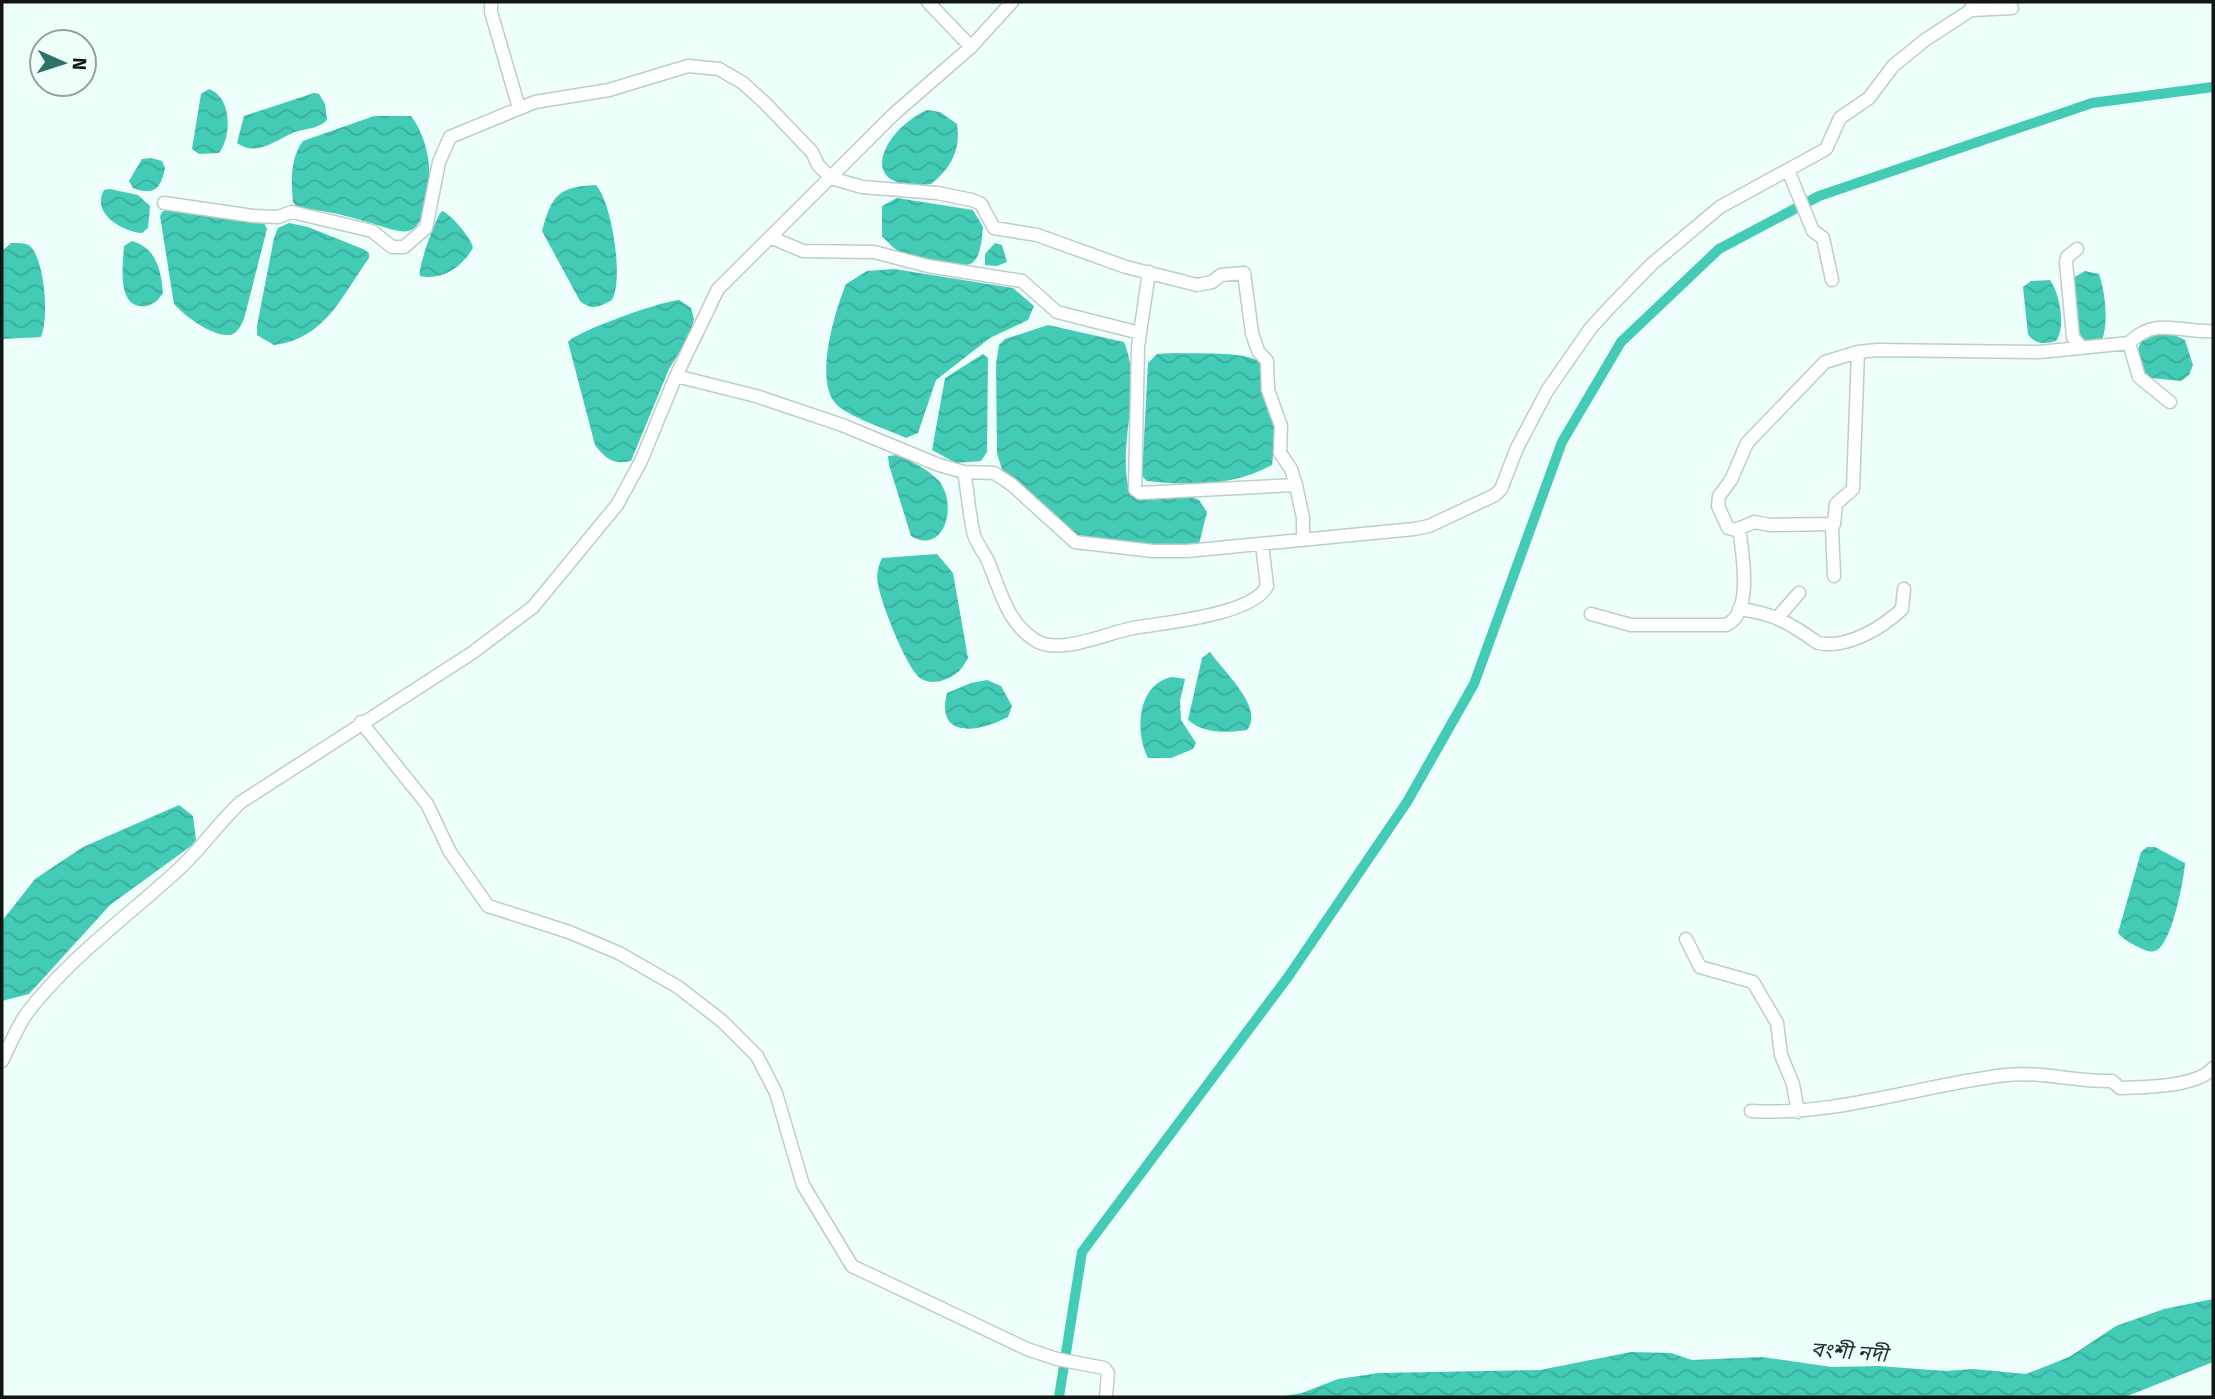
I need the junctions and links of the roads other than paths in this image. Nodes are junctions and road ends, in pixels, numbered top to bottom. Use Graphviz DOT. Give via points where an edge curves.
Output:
graph roads {
  1 [pos="491,2"];
  2 [pos="929,2"];
  3 [pos="1012,2"];
  4 [pos="1972,6"];
  5 [pos="2012,8"];
  6 [pos="971,47"];
  7 [pos="519,108"];
  8 [pos="1789,172"];
  9 [pos="831,178"];
  10 [pos="164,203"];
  11 [pos="772,238"];
  12 [pos="2077,249"];
  13 [pos="1149,272"];
  14 [pos="1832,280"];
  15 [pos="2213,331"];
  16 [pos="1140,333"];
  17 [pos="2129,344"];
  18 [pos="2082,348"];
  19 [pos="1858,352"];
  20 [pos="676,376"];
  21 [pos="2170,402"];
  22 [pos="964,472"];
  23 [pos="1296,485"];
  24 [pos="1832,526"];
  25 [pos="1739,528"];
  26 [pos="1303,539"];
  27 [pos="1262,544"];
  28 [pos="1834,576"];
  29 [pos="1904,589"];
  30 [pos="1799,593"];
  31 [pos="1739,609"];
  32 [pos="1591,614"];
  33 [pos="1778,617"];
  34 [pos="361,722"];
  35 [pos="1686,939"];
  36 [pos="2,1060"];
  37 [pos="2213,1068"];
  38 [pos="1751,1111"];
  39 [pos="1798,1112"];
  40 [pos="1106,1397"];
  1 -- 7 [label="street"];
  2 -- 6 [label="street"];
  3 -- 6 [label="street"];
  4 -- 5 [label="street"];
  4 -- 8 [label="street" via="1902,57 1869,98 1840,118 1826,149"];
  6 -- 9 [label="street" via="895,113"];
  7 -- 9 [label="street" via="609,90 688,66 719,69 765,103"];
  7 -- 10 [label="street" via="450,137 439,162 426,228 404,247 392,247 372,231 292,212 278,217"];
  8 -- 14 [label="street" via="1811,227 1824,237"];
  8 -- 26 [label="street" via="1697,224 1590,329 1547,391 1495,495 1429,526"];
  9 -- 11 [label="street"];
  9 -- 13 [label="street" via="862,187 972,200 981,204 994,228 1037,235"];
  11 -- 16 [label="street" via="803,251 874,252 928,267 1022,281 1057,312"];
  11 -- 20 [label="street" via="718,289"];
  12 -- 18 [label="street" via="2066,264 2073,337"];
  13 -- 16 [label="street"];
  13 -- 23 [label="street" via="1197,285 1221,275 1244,273 1252,333 1258,351 1265,355 1268,390 1281,426 1280,453 1292,469"];
  15 -- 17 [label="street" via="2156,327 2142,330"];
  16 -- 23 [label="street" via="1135,489 1140,493"];
  17 -- 18 [label="street"];
  17 -- 21 [label="street" via="2139,377"];
  18 -- 19 [label="street"];
  19 -- 24 [label="street" via="1853,489 1836,504"];
  19 -- 25 [label="street" via="1825,362 1747,443 1718,506 1728,528"];
  20 -- 22 [label="street" via="768,400"];
  20 -- 34 [label="street" via="618,505 555,583 524,616 493,639"];
  22 -- 27 [label="street" via="994,473 1012,484 1075,542 1153,551"];
  22 -- 27 [label="street" via="975,537 1010,615 1034,640 1047,646 1183,621 1256,598 1267,586"];
  23 -- 26 [label="street"];
  24 -- 25 [label="street" via="1754,522"];
  24 -- 28 [label="street"];
  25 -- 31 [label="street" via="1745,578"];
  26 -- 27 [label="street"];
  29 -- 33 [label="street" via="1897,614 1847,642 1818,643"];
  30 -- 33 [label="street"];
  31 -- 32 [label="street" via="1733,622 1726,625 1631,625"];
  31 -- 33 [label="street"];
  34 -- 36 [label="street" via="241,802 214,827 179,869 96,940 26,1014"];
  34 -- 40 [label="street" via="427,804 450,852 488,906 619,953 678,987 757,1056 776,1093 803,1185 852,1266 1027,1349 1104,1368 1108,1373"];
  35 -- 39 [label="street" via="1700,967 1753,982 1777,1023"];
  37 -- 39 [label="street" via="2199,1078 2120,1088 2112,1081 2008,1075"];
  38 -- 39 [label="street"];
}
